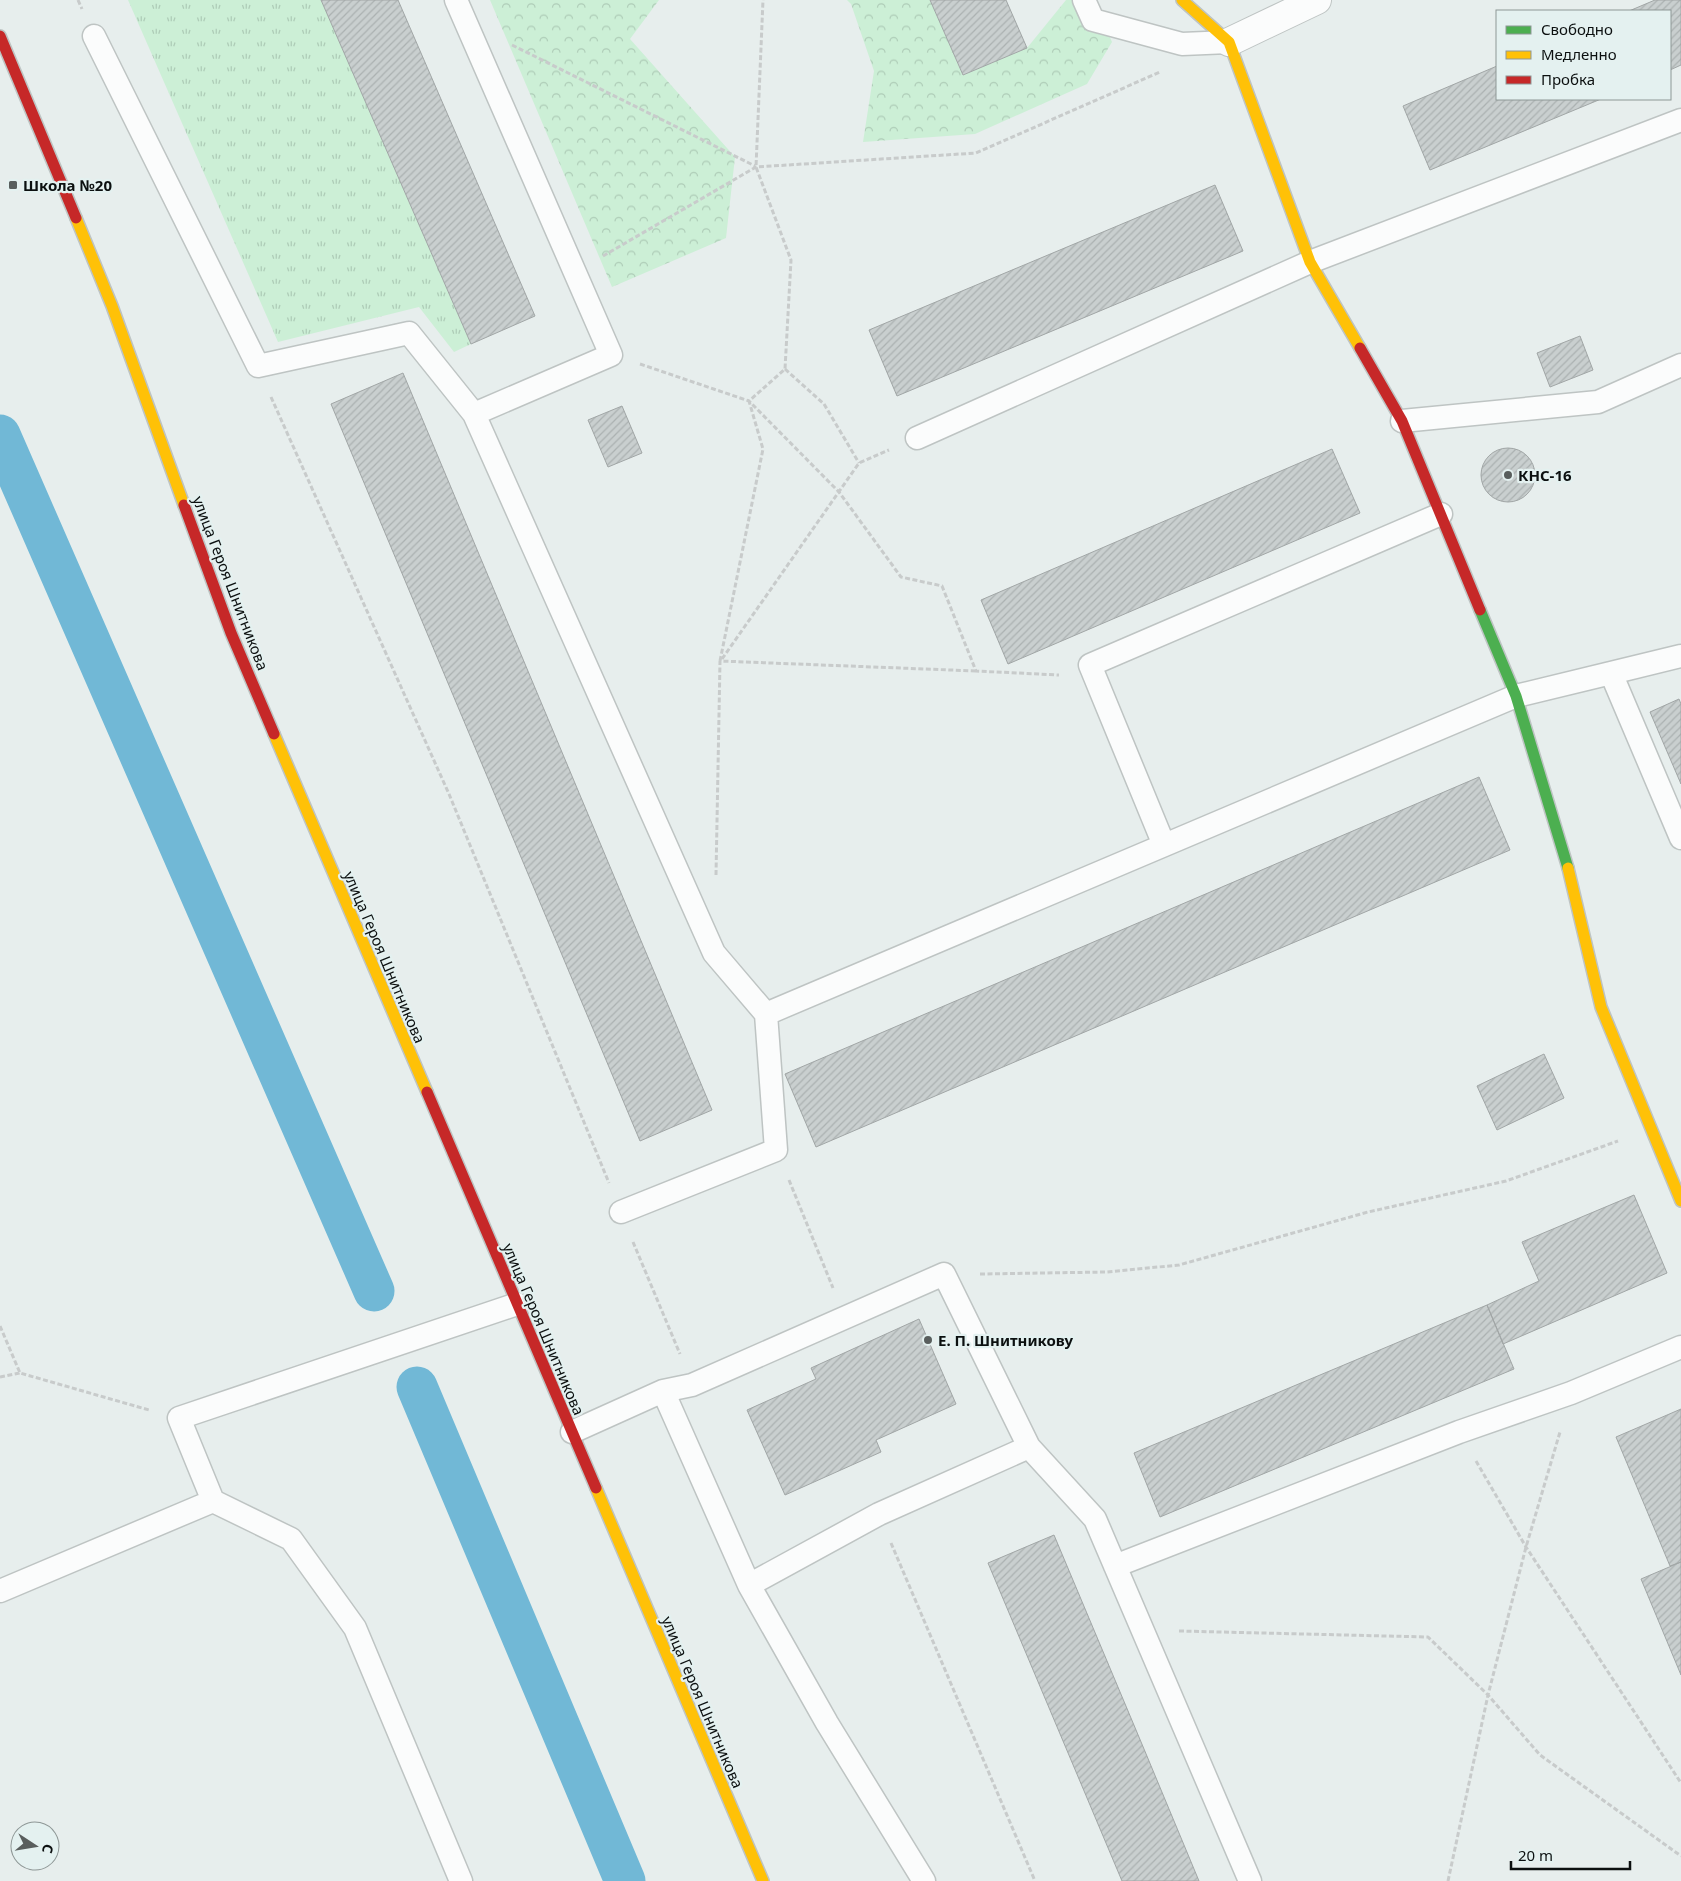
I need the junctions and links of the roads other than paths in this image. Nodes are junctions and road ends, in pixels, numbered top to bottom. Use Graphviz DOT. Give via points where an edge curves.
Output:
graph roads {
  1 [pos="456,0"];
  2 [pos="1084,0"];
  3 [pos="1182,0"];
  4 [pos="1317,0"];
  5 [pos="0,36"];
  6 [pos="94,36"];
  7 [pos="1230,42"];
  8 [pos="1681,120"];
  9 [pos="1310,262"];
  10 [pos="1681,365"];
  11 [pos="474,414"];
  12 [pos="1402,421"];
  13 [pos="917,438"];
  14 [pos="1441,514"];
  15 [pos="1681,656"];
  16 [pos="1611,673"];
  17 [pos="1516,696"];
  18 [pos="1681,838"];
  19 [pos="1164,845"];
  20 [pos="766,1014"];
  21 [pos="1681,1201"];
  22 [pos="621,1212"];
  23 [pos="517,1304"];
  24 [pos="1681,1347"];
  25 [pos="663,1391"];
  26 [pos="572,1432"];
  27 [pos="1029,1447"];
  28 [pos="213,1501"];
  29 [pos="1115,1566"];
  30 [pos="749,1585"];
  31 [pos="0,1591"];
  32 [pos="461,1881"];
  33 [pos="763,1881"];
  34 [pos="924,1881"];
  35 [pos="1250,1881"];
  1 -- 11 [label="lane" via="611,355"];
  2 -- 7 [label="lane" via="1093,20 1182,44"];
  3 -- 7 [label="street"];
  4 -- 7 [label="street"];
  5 -- 23 [label="street, улица Героя Шнитникова" via="112,306 231,633"];
  6 -- 11 [label="lane" via="258,366 409,333"];
  7 -- 9 [label="street"];
  8 -- 9 [label="lane"];
  9 -- 12 [label="street"];
  9 -- 13 [label="lane"];
  10 -- 12 [label="lane" via="1598,402"];
  11 -- 20 [label="lane" via="714,953"];
  12 -- 14 [label="street"];
  14 -- 17 [label="street"];
  14 -- 19 [label="lane" via="1090,665"];
  15 -- 16 [label="lane"];
  16 -- 17 [label="lane"];
  16 -- 18 [label="lane"];
  17 -- 19 [label="lane"];
  17 -- 21 [label="street" via="1568,867 1601,1007"];
  19 -- 20 [label="lane"];
  20 -- 22 [label="lane" via="776,1150"];
  23 -- 26 [label="street, улица Героя Шнитникова"];
  23 -- 28 [label="lane" via="179,1418"];
  24 -- 29 [label="lane" via="1571,1393 1459,1432"];
  25 -- 26 [label="lane"];
  25 -- 27 [label="lane" via="692,1385 944,1274"];
  25 -- 30 [label="lane"];
  26 -- 33 [label="street, улица Героя Шнитникова"];
  27 -- 29 [label="lane" via="1095,1519"];
  27 -- 30 [label="lane" via="879,1514"];
  28 -- 31 [label="lane"];
  28 -- 32 [label="lane" via="291,1539 355,1628"];
  29 -- 35 [label="lane"];
  30 -- 34 [label="lane" via="827,1723"];
}
